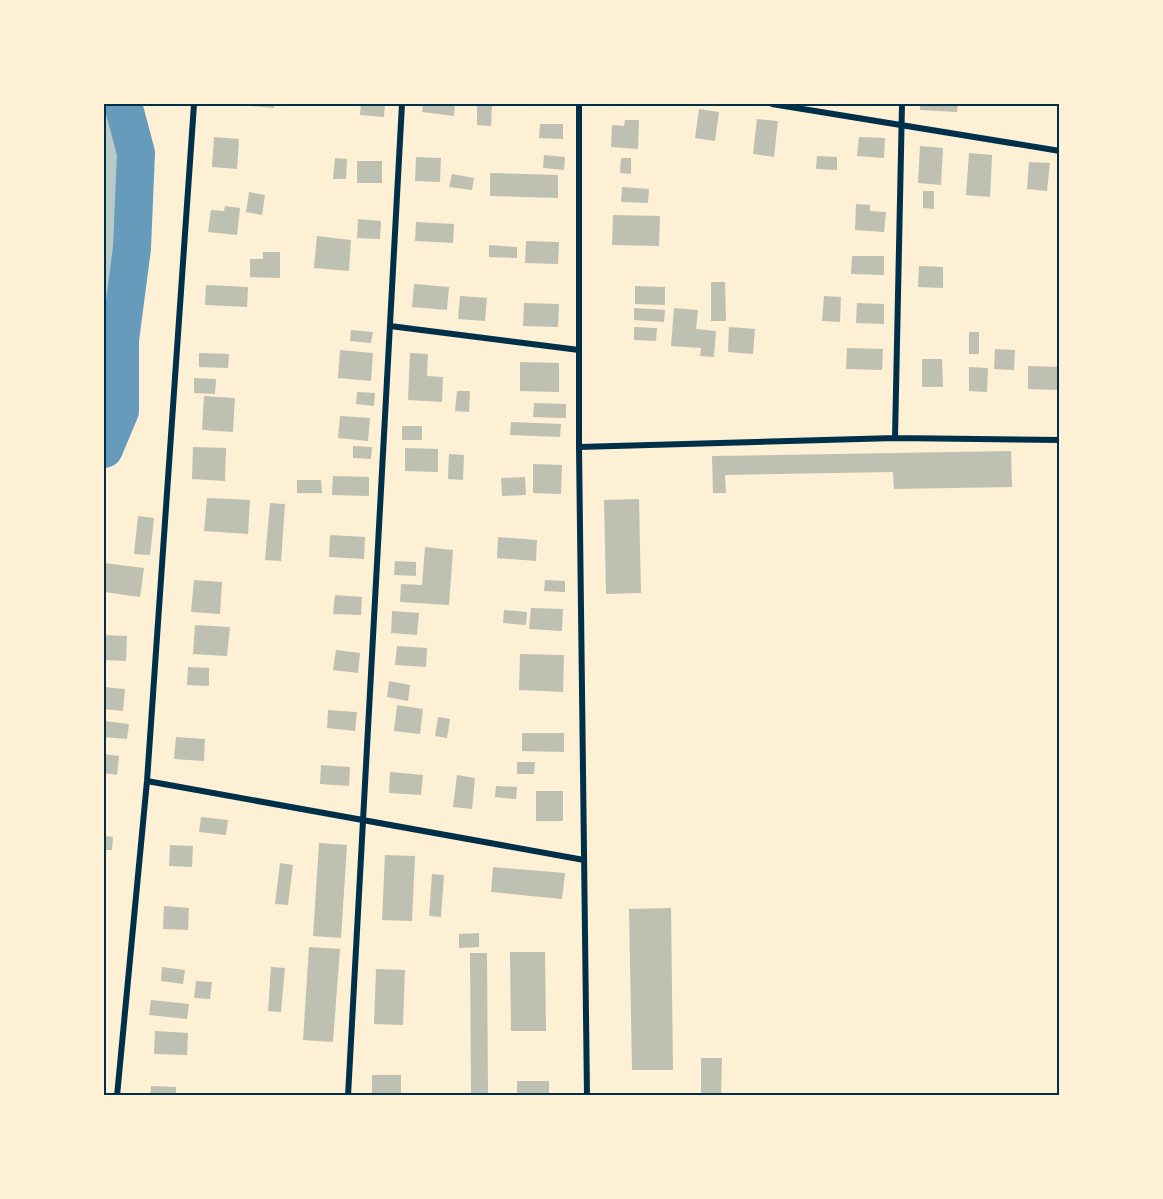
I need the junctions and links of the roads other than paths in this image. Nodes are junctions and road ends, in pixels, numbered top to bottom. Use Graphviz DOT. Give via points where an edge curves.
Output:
graph roads {
  1 [pos="194,104"];
  2 [pos="402,104"];
  3 [pos="579,104"];
  4 [pos="772,104"];
  5 [pos="902,104"];
  6 [pos="901,124"];
  7 [pos="1059,151"];
  8 [pos="390,327"];
  9 [pos="579,350"];
  10 [pos="895,438"];
  11 [pos="1059,440"];
  12 [pos="579,447"];
  13 [pos="147,781"];
  14 [pos="363,819"];
  15 [pos="584,860"];
  16 [pos="117,1095"];
  17 [pos="348,1095"];
  18 [pos="587,1095"];
  1 -- 13 [label="street"];
  2 -- 8 [label="street"];
  3 -- 9 [label="street"];
  4 -- 6 [label="street"];
  5 -- 6 [label="street"];
  6 -- 7 [label="street"];
  6 -- 10 [label="street"];
  8 -- 9 [label="street"];
  8 -- 14 [label="street"];
  9 -- 12 [label="street"];
  10 -- 11 [label="street"];
  10 -- 12 [label="street"];
  12 -- 15 [label="street"];
  13 -- 14 [label="street"];
  13 -- 16 [label="street"];
  14 -- 15 [label="street"];
  14 -- 17 [label="street"];
  15 -- 18 [label="street"];
}
